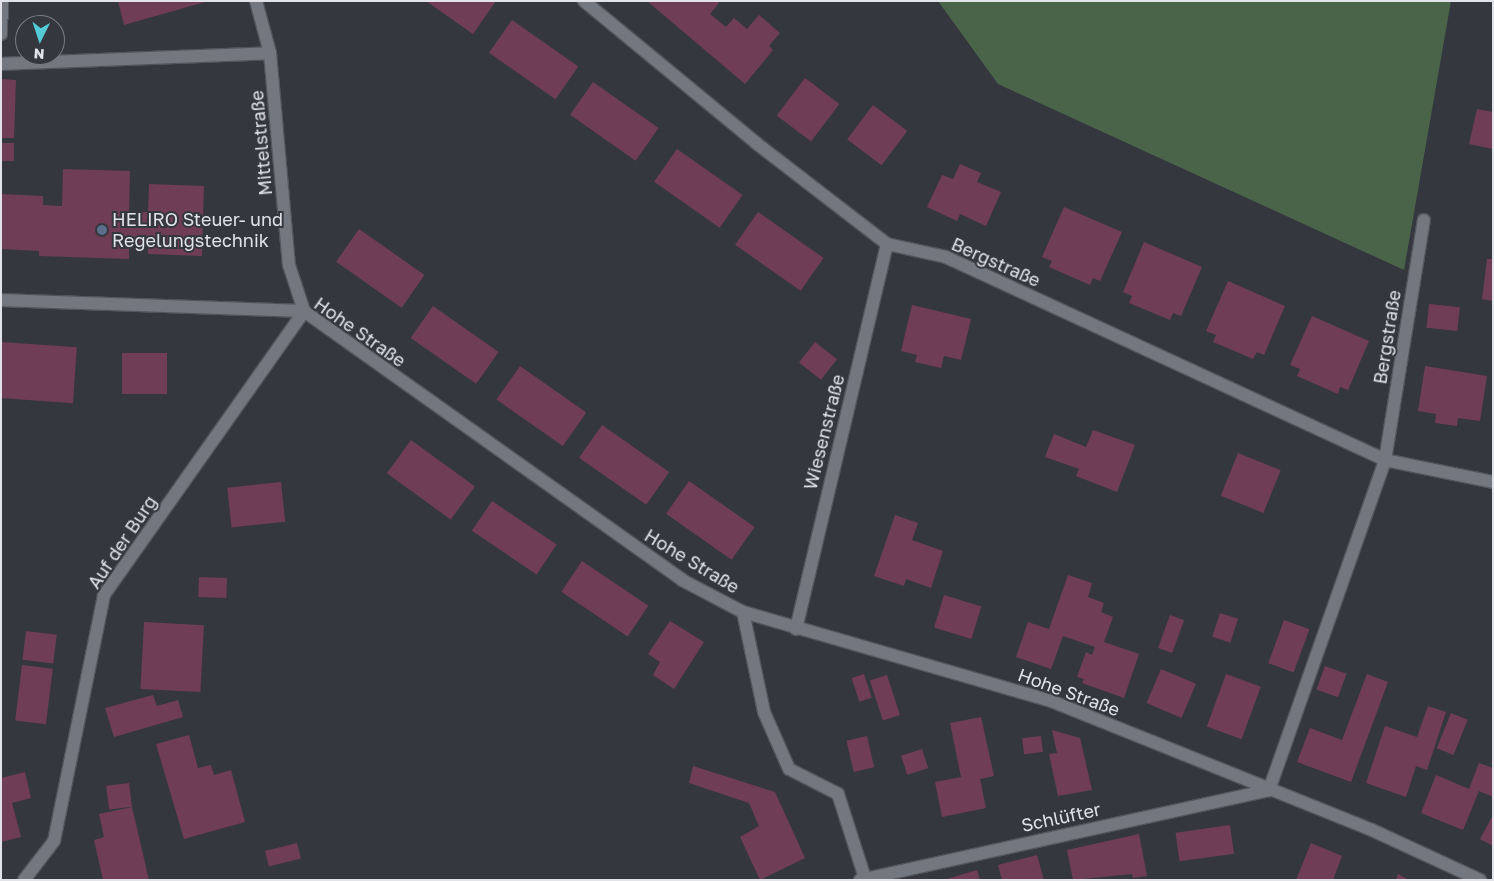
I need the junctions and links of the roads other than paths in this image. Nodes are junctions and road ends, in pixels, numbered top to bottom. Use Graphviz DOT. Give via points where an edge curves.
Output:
graph roads {
  1 [pos="2,1"];
  2 [pos="256,1"];
  3 [pos="584,1"];
  4 [pos="1,34"];
  5 [pos="270,53"];
  6 [pos="1,64"];
  7 [pos="1424,220"];
  8 [pos="887,244"];
  9 [pos="1,300"];
  10 [pos="304,311"];
  11 [pos="1385,460"];
  12 [pos="1493,482"];
  13 [pos="743,612"];
  14 [pos="796,630"];
  15 [pos="1269,790"];
  16 [pos="864,879"];
  17 [pos="24,880"];
  18 [pos="1480,880"];
  1 -- 4 [label="street"];
  2 -- 5 [label="street, Mittelstraße"];
  3 -- 8 [label="street, Bergstraße" via="756,143"];
  5 -- 6 [label="street"];
  5 -- 10 [label="street, Mittelstraße" via="289,265"];
  7 -- 11 [label="street, Bergstraße"];
  8 -- 11 [label="street, Bergstraße" via="946,257"];
  8 -- 14 [label="street, Wiesenstraße"];
  9 -- 10 [label="street, Hohe Straße"];
  10 -- 13 [label="street, Hohe Straße" via="682,580"];
  10 -- 17 [label="street, Auf der Burg" via="104,594 54,841"];
  11 -- 12 [label="street, Bergstraße"];
  11 -- 15 [label="street"];
  13 -- 14 [label="street, Hohe Straße"];
  13 -- 16 [label="street" via="764,712 789,769 838,794"];
  14 -- 15 [label="street, Hohe Straße" via="1051,701"];
  15 -- 16 [label="street, Schlüfter"];
  15 -- 18 [label="street, Hohe Straße" via="1372,830"];
}
